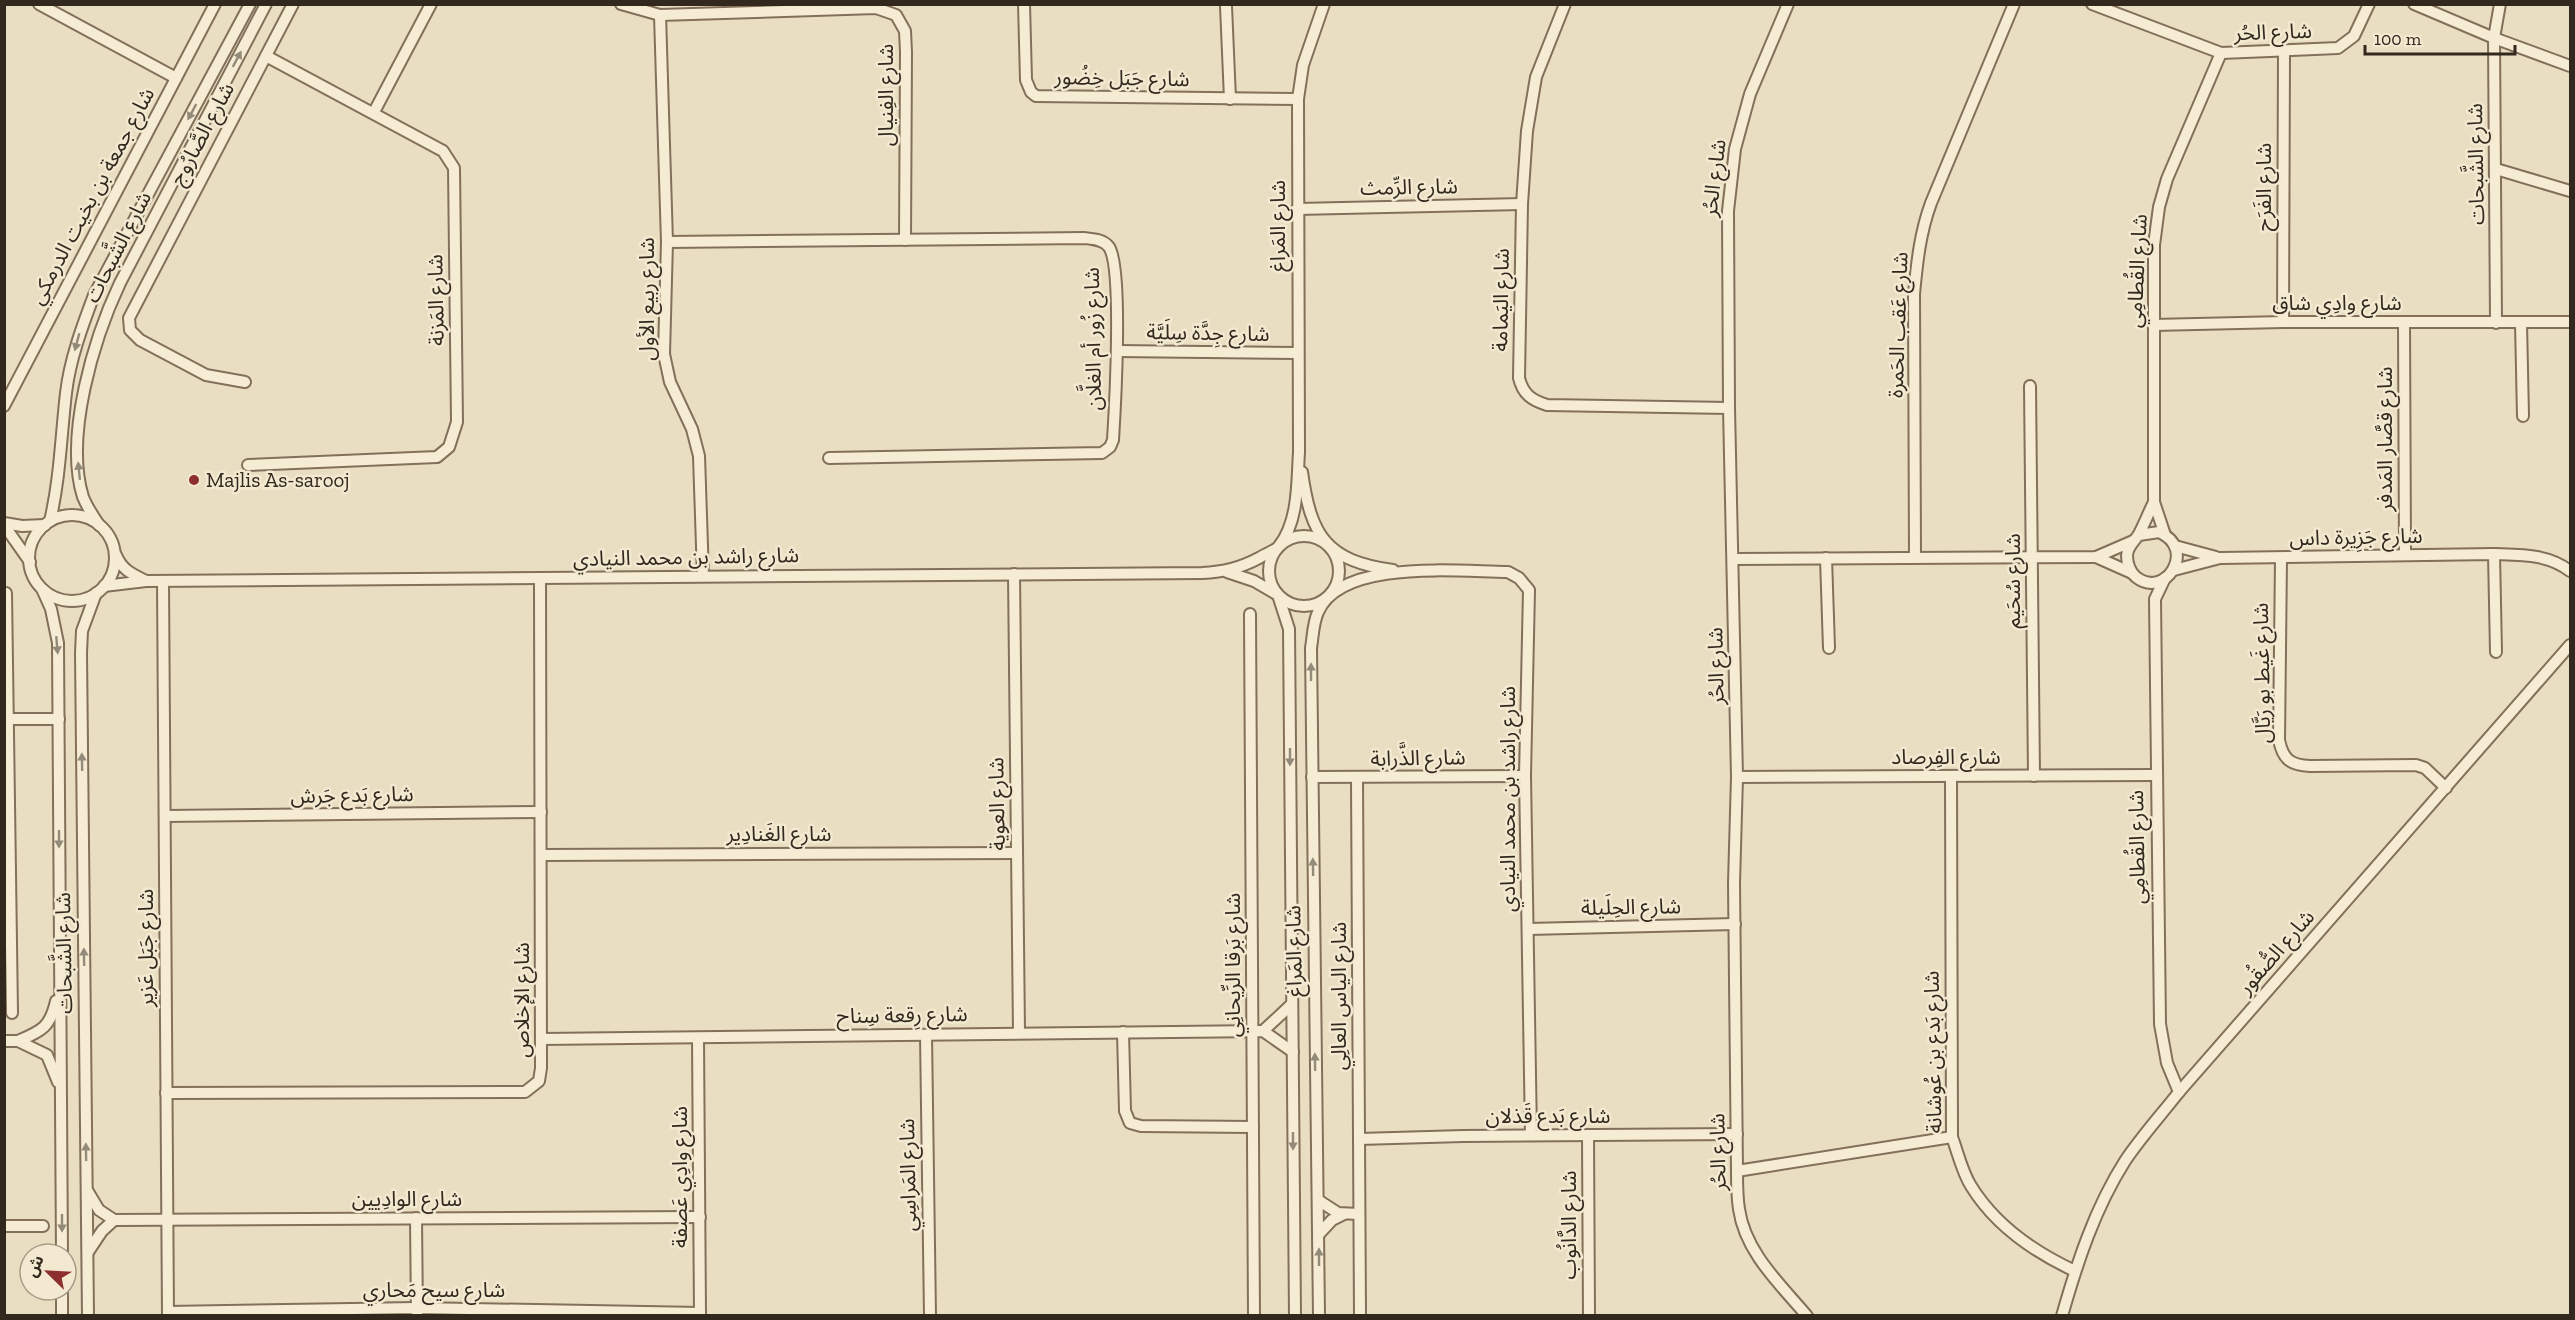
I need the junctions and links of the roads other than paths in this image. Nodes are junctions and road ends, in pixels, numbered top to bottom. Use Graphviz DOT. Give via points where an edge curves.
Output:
graph roads {
  1 [pos="39,4"];
  2 [pos="215,4"];
  3 [pos="250,4"];
  4 [pos="266,4"];
  5 [pos="293,4"];
  6 [pos="431,4"];
  7 [pos="621,4"];
  8 [pos="1024,4"];
  9 [pos="1324,4"];
  10 [pos="1565,4"];
  11 [pos="1788,4"];
  12 [pos="2014,4"];
  13 [pos="2092,4"];
  14 [pos="2369,4"];
  15 [pos="2414,4"];
  16 [pos="2500,4"];
  17 [pos="1226,6"];
  18 [pos="660,15"];
  19 [pos="2494,38"];
  20 [pos="2284,52"];
  21 [pos="2221,53"];
  22 [pos="266,56"];
  23 [pos="2571,66"];
  24 [pos="176,78"];
  25 [pos="1230,99"];
  26 [pos="1298,99"];
  27 [pos="374,112"];
  28 [pos="2496,169"];
  29 [pos="2571,191"];
  30 [pos="1521,204"];
  31 [pos="1297,209"];
  32 [pos="153,220"];
  33 [pos="172,231"];
  34 [pos="905,240"];
  35 [pos="667,242"];
  36 [pos="2283,322"];
  37 [pos="2571,322"];
  38 [pos="2404,323"];
  39 [pos="2496,323"];
  40 [pos="2521,323"];
  41 [pos="2153,325"];
  42 [pos="1117,351"];
  43 [pos="1298,353"];
  44 [pos="245,382"];
  45 [pos="2030,386"];
  46 [pos="4,406"];
  47 [pos="1729,408"];
  48 [pos="2523,416"];
  49 [pos="1299,452"];
  50 [pos="829,458"];
  51 [pos="248,465"];
  52 [pos="2154,502"];
  53 [pos="48,523"];
  54 [pos="4,524"];
  55 [pos="99,525"];
  56 [pos="2165,535"];
  57 [pos="2136,538"];
  58 [pos="2175,546"];
  59 [pos="114,547"];
  60 [pos="1279,547"];
  61 [pos="1330,548"];
  62 [pos="2494,554"];
  63 [pos="2405,555"];
  64 [pos="2032,557"];
  65 [pos="2096,557"];
  66 [pos="1733,558"];
  67 [pos="1826,558"];
  68 [pos="1915,558"];
  69 [pos="2220,558"];
  70 [pos="2281,558"];
  71 [pos="30,562"];
  72 [pos="2174,570"];
  73 [pos="2571,571"];
  74 [pos="1227,572"];
  75 [pos="1408,572"];
  76 [pos="2132,573"];
  77 [pos="1014,574"];
  78 [pos="703,576"];
  79 [pos="540,578"];
  80 [pos="2165,578"];
  81 [pos="2142,580"];
  82 [pos="146,581"];
  83 [pos="163,581"];
  84 [pos="42,589"];
  85 [pos="100,590"];
  86 [pos="1333,592"];
  87 [pos="6,593"];
  88 [pos="1278,595"];
  89 [pos="2155,599"];
  90 [pos="1250,614"];
  91 [pos="2571,645"];
  92 [pos="1829,648"];
  93 [pos="2496,652"];
  94 [pos="9,719"];
  95 [pos="59,719"];
  96 [pos="2156,775"];
  97 [pos="1526,776"];
  98 [pos="2034,776"];
  99 [pos="1312,777"];
  100 [pos="1737,777"];
  101 [pos="1951,777"];
  102 [pos="1357,778"];
  103 [pos="2446,788"];
  104 [pos="541,812"];
  105 [pos="165,816"];
  106 [pos="1017,853"];
  107 [pos="541,855"];
  108 [pos="1735,924"];
  109 [pos="1528,929"];
  110 [pos="60,984"];
  111 [pos="1291,1005"];
  112 [pos="12,1013"];
  113 [pos="1258,1031"];
  114 [pos="1124,1032"];
  115 [pos="1019,1033"];
  116 [pos="926,1035"];
  117 [pos="698,1038"];
  118 [pos="541,1039"];
  119 [pos="4,1041"];
  120 [pos="18,1041"];
  121 [pos="1293,1052"];
  122 [pos="61,1091"];
  123 [pos="166,1092"];
  124 [pos="2179,1092"];
  125 [pos="1253,1126"];
  126 [pos="1737,1134"];
  127 [pos="1531,1135"];
  128 [pos="1588,1135"];
  129 [pos="1952,1137"];
  130 [pos="1359,1139"];
  131 [pos="1737,1171"];
  132 [pos="86,1190"];
  133 [pos="1318,1200"];
  134 [pos="1344,1214"];
  135 [pos="1359,1214"];
  136 [pos="416,1218"];
  137 [pos="700,1218"];
  138 [pos="114,1220"];
  139 [pos="167,1220"];
  140 [pos="4,1226"];
  141 [pos="43,1226"];
  142 [pos="1318,1234"];
  143 [pos="62,1242"];
  144 [pos="88,1252"];
  145 [pos="2075,1271"];
  146 [pos="417,1312"];
  147 [pos="168,1314"];
  148 [pos="700,1314"];
  149 [pos="88,1316"];
  150 [pos="930,1316"];
  151 [pos="1254,1316"];
  152 [pos="1295,1316"];
  153 [pos="1319,1316"];
  154 [pos="1360,1316"];
  155 [pos="1588,1316"];
  156 [pos="1807,1316"];
  157 [pos="2062,1316"];
  1 -- 24 [label="street"];
  2 -- 24 [label="street, شارع جمعة بن بخيت الدرمكي"];
  3 -- 53 [label="street, شارع الشَّبحات, one-way" via="94,295 78,339 66,391 57,492"];
  32 -- 4 [label="street, شارع الشَّبحات, one-way"];
  5 -- 22 [label="street, شارع الصَّارُوج"];
  6 -- 27 [label="street"];
  7 -- 18 [label="street, شارع الفِنيال"];
  8 -- 25 [label="street, شارع جَبَل خِضُور" via="1026,80 1036,96"];
  9 -- 26 [label="street, شارع المَراغ" via="1303,65"];
  10 -- 30 [label="street, شارع اليَمامة" via="1536,77"];
  11 -- 47 [label="street, شارع الحُر" via="1750,94 1735,149 1728,211"];
  12 -- 68 [label="street, شارع عَقب الحَمرة" via="1923,225 1914,294"];
  13 -- 21 [label="street, شارع الحُر"];
  14 -- 20 [label="street, شارع الحُر" via="2358,30 2343,46"];
  15 -- 19 [label="street"];
  16 -- 19 [label="street, شارع الشَّبحات"];
  17 -- 25 [label="street"];
  18 -- 34 [label="street, شارع الفِنيال" via="876,8 896,15 905,31 906,52"];
  18 -- 35 [label="street, شارع ربيع الأول"];
  19 -- 23 [label="street"];
  19 -- 28 [label="street, شارع الشَّبحات"];
  20 -- 21 [label="street, شارع الحُر"];
  20 -- 36 [label="street, شارع الفَرَح"];
  21 -- 41 [label="street, شارع القُطامِي" via="2159,207 2154,245"];
  22 -- 27 [label="street, شارع المَزنة"];
  22 -- 33 [label="street, شارع الصَّارُوج"];
  24 -- 46 [label="street, شارع جمعة بن بخيت الدرمكي"];
  25 -- 26 [label="street, شارع جَبَل خِضُور"];
  26 -- 31 [label="street, شارع المَراغ"];
  27 -- 51 [label="street, شارع المَزنة" via="443,151 454,168 457,422 449,447 437,458"];
  28 -- 29 [label="street"];
  28 -- 39 [label="street, شارع الشَّبحات"];
  30 -- 31 [label="street, شارع الرِّمث"];
  30 -- 47 [label="street, شارع اليَمامة" via="1519,378 1527,395 1547,405"];
  31 -- 43 [label="street, شارع المَراغ"];
  32 -- 33 [label="street"];
  55 -- 32 [label="street, شارع الشَّبحات, one-way" via="83,496 78,467 86,383 105,315"];
  33 -- 44 [label="street, شارع الصَّارُوج" via="132,310 130,330 140,340 206,375"];
  34 -- 35 [label="street, شارع زُور أم الغلَّان"];
  34 -- 42 [label="street, شارع زُور أم الغلَّان" via="1098,240 1109,247 1114,264"];
  35 -- 78 [label="street, شارع ربيع الأول" via="664,354 670,382 692,429 699,456"];
  36 -- 38 [label="street, شارع وادِي شاق"];
  36 -- 41 [label="street, شارع وادِي شاق"];
  37 -- 40 [label="street, شارع وادِي شاق"];
  38 -- 39 [label="street, شارع وادِي شاق"];
  38 -- 63 [label="street, شارع قصَّار المَدفر"];
  39 -- 40 [label="street, شارع وادِي شاق"];
  40 -- 48 [label="street"];
  41 -- 52 [label="street, شارع القُطامِي"];
  42 -- 43 [label="street, شارع جِدَّة سِلَيَّة"];
  42 -- 50 [label="street, شارع زُور أم الغلَّان" via="1113,440 1102,453"];
  43 -- 49 [label="street, شارع المَراغ"];
  45 -- 64 [label="street, شارع سُحَيم"];
  47 -- 66 [label="street, شارع الحُر"];
  49 -- 60 [label="street, شارع المَراغ" via="1295,507"];
  49 -- 61 [label="street, شارع المَراغ" via="1309,513"];
  52 -- 56 [label="street, شارع القُطامِي"];
  52 -- 57 [label="street, شارع القُطامِي"];
  53 -- 54 [label="street"];
  53 -- 55 [label="street" via="75,515"];
  53 -- 71 [label="street" via="33,542"];
  54 -- 71 [label="street"];
  55 -- 59 [label="street"];
  56 -- 57 [label="street" via="2152,532"];
  56 -- 58 [label="street"];
  57 -- 65 [label="street"];
  57 -- 76 [label="street" via="2127,556"];
  58 -- 69 [label="street, شارع جَزِيرة داس"];
  58 -- 72 [label="street"];
  59 -- 82 [label="street" via="120,564"];
  59 -- 85 [label="street" via="114,568"];
  60 -- 61 [label="street" via="1305,536 1319,539"];
  60 -- 74 [label="street, شارع راشد بن محمد النيادي"];
  60 -- 88 [label="street" via="1271,558 1269,571"];
  61 -- 75 [label="street, شارع راشد بن محمد النيادي" via="1359,564"];
  61 -- 86 [label="street" via="1338,562 1339,577"];
  62 -- 63 [label="street, شارع جَزِيرة داس"];
  62 -- 73 [label="street, شارع جَزِيرة داس" via="2533,555"];
  62 -- 93 [label="street"];
  63 -- 70 [label="street, شارع جَزِيرة داس"];
  64 -- 65 [label="street"];
  64 -- 68 [label="street"];
  64 -- 98 [label="street, شارع سُحَيم"];
  65 -- 76 [label="street"];
  66 -- 67 [label="street"];
  66 -- 100 [label="street, شارع الحُر"];
  67 -- 68 [label="street"];
  67 -- 92 [label="street"];
  69 -- 70 [label="street, شارع جَزِيرة داس"];
  69 -- 72 [label="street, شارع جَزِيرة داس"];
  70 -- 103 [label="street, شارع غَيط بو رَيَّال" via="2279,740 2284,758 2294,765 2310,766 2416,765 2425,768"];
  71 -- 84 [label="street"];
  72 -- 80 [label="street"];
  74 -- 77 [label="street, شارع راشد بن محمد النيادي"];
  74 -- 88 [label="street, شارع راشد بن محمد النيادي"];
  75 -- 86 [label="street, شارع راشد بن محمد النيادي" via="1360,579"];
  75 -- 97 [label="street, شارع راشد بن محمد النيادي" via="1508,572 1529,590"];
  76 -- 81 [label="street"];
  77 -- 78 [label="street, شارع راشد بن محمد النيادي"];
  77 -- 106 [label="street, شارع العوية"];
  78 -- 79 [label="street, شارع راشد بن محمد النيادي"];
  79 -- 83 [label="street, شارع راشد بن محمد النيادي"];
  79 -- 104 [label="street, شارع الإخلاص"];
  80 -- 81 [label="street" via="2158,582"];
  80 -- 89 [label="street, شارع القُطامِي"];
  81 -- 89 [label="street"];
  82 -- 83 [label="street, شارع راشد بن محمد النيادي"];
  82 -- 85 [label="street, شارع راشد بن محمد النيادي"];
  83 -- 105 [label="street, شارع جَبَل عَزير"];
  84 -- 85 [label="street" via="68,601"];
  84 -- 95 [label="street, شارع الشَّبحات, one-way" via="51,609 57,643"];
  132 -- 85 [label="street, شارع الشَّبحات, one-way" via="81,653 84,622"];
  86 -- 88 [label="street" via="1324,601 1306,606 1288,603"];
  99 -- 86 [label="street, شارع المَراغ, one-way" via="1312,640 1318,610"];
  87 -- 94 [label="street"];
  88 -- 111 [label="street, شارع المَراغ, one-way" via="1289,629"];
  89 -- 96 [label="street, شارع القُطامِي"];
  90 -- 113 [label="street, شارع بَرقا الرِّيحانِي"];
  91 -- 103 [label="street, شارع الصُّقُور"];
  94 -- 95 [label="street"];
  94 -- 112 [label="street"];
  95 -- 110 [label="street, شارع الشَّبحات, one-way"];
  96 -- 98 [label="street, شارع الفِرصاد"];
  96 -- 124 [label="street, شارع القُطامِي" via="2160,1024 2167,1063"];
  97 -- 102 [label="street, شارع الذَّرابة"];
  97 -- 109 [label="street, شارع راشد بن محمد النيادي"];
  98 -- 101 [label="street, شارع الفِرصاد"];
  99 -- 102 [label="street, شارع الذَّرابة"];
  133 -- 99 [label="street, شارع المَراغ, one-way"];
  100 -- 101 [label="street, شارع الفِرصاد"];
  100 -- 108 [label="street, شارع الحُر"];
  101 -- 129 [label="street, شارع بَدع بن عُوشانة"];
  102 -- 130 [label="street, شارع الياس العالِي"];
  103 -- 124 [label="street, شارع الصُّقُور"];
  104 -- 105 [label="street, شارع بَدع جَرش"];
  104 -- 107 [label="street, شارع الإخلاص"];
  105 -- 123 [label="street, شارع جَبَل عَزير"];
  106 -- 107 [label="street, شارع الغَنادِير"];
  106 -- 115 [label="street, شارع العوية"];
  107 -- 118 [label="street, شارع الإخلاص"];
  108 -- 109 [label="street, شارع الحِلَيلة"];
  108 -- 126 [label="street, شارع الحُر"];
  109 -- 127 [label="street, شارع راشد بن محمد النيادي"];
  110 -- 120 [label="street" via="49,1022 39,1032"];
  110 -- 122 [label="street, شارع الشَّبحات"];
  111 -- 113 [label="street"];
  111 -- 121 [label="street, شارع المَراغ"];
  113 -- 114 [label="street, شارع رِقعة سِناح"];
  113 -- 121 [label="street"];
  113 -- 125 [label="street, شارع بَرقا الرِّيحانِي"];
  114 -- 115 [label="street, شارع رِقعة سِناح"];
  114 -- 125 [label="street" via="1125,1111 1130,1123"];
  115 -- 116 [label="street, شارع رِقعة سِناح"];
  116 -- 117 [label="street, شارع رِقعة سِناح"];
  116 -- 150 [label="street, شارع المَراسِي"];
  117 -- 118 [label="street, شارع رِقعة سِناح"];
  117 -- 137 [label="street, شارع وادِي عَصفة"];
  118 -- 123 [label="street, شارع الإخلاص" via="539,1081 525,1092"];
  119 -- 120 [label="street"];
  120 -- 122 [label="street" via="47,1055"];
  121 -- 152 [label="street, شارع المَراغ, one-way"];
  122 -- 143 [label="street, شارع الشَّبحات, one-way"];
  123 -- 139 [label="street, شارع جَبَل عَزير"];
  124 -- 145 [label="street, شارع الصُّقُور" via="2114,1180"];
  125 -- 151 [label="street, شارع بَرقا الرِّيحانِي"];
  126 -- 128 [label="street, شارع بَدع قَذلان"];
  126 -- 131 [label="street, شارع الحُر"];
  127 -- 128 [label="street, شارع بَدع قَذلان"];
  127 -- 130 [label="street, شارع بَدع قَذلان"];
  128 -- 155 [label="street, شارع الدَّانُوب"];
  129 -- 131 [label="street"];
  129 -- 145 [label="street, شارع بَدع بن عُوشانة" via="1970,1184 1988,1209 2030,1246"];
  130 -- 135 [label="street, شارع الياس العالِي"];
  131 -- 156 [label="street, شارع الحُر" via="1739,1210 1749,1243"];
  132 -- 138 [label="street" via="99,1210"];
  132 -- 144 [label="street, شارع الشَّبحات"];
  133 -- 134 [label="street"];
  133 -- 142 [label="street, شارع المَراغ"];
  134 -- 135 [label="street"];
  134 -- 142 [label="street" via="1326,1224"];
  135 -- 154 [label="street, شارع الياس العالِي"];
  136 -- 137 [label="street, شارع الوادِيين"];
  136 -- 139 [label="street, شارع الوادِيين"];
  136 -- 146 [label="street"];
  137 -- 148 [label="street, شارع وادِي عَصفة"];
  138 -- 139 [label="street, شارع الوادِيين"];
  138 -- 144 [label="street"];
  139 -- 147 [label="street, شارع جَبَل عَزير"];
  140 -- 141 [label="street"];
  153 -- 142 [label="street, شارع المَراغ, one-way"];
  144 -- 149 [label="street, شارع الشَّبحات"];
  145 -- 157 [label="street, شارع الصُّقُور"];
  146 -- 147 [label="street, شارع سيح مَحاري"];
  146 -- 148 [label="street, شارع سيح مَحاري"];
}
